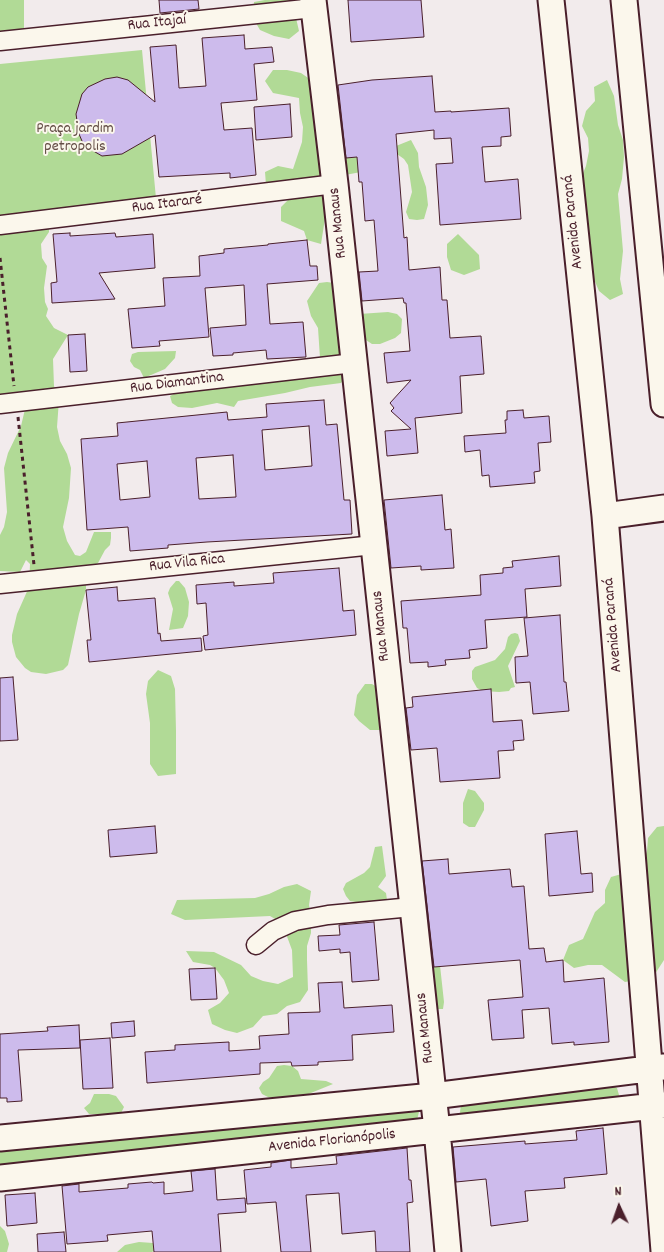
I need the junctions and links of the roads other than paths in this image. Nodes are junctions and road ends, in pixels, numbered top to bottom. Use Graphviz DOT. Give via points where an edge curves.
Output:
graph roads {
  1 [pos="551,0"];
  2 [pos="624,0"];
  3 [pos="313,4"];
  4 [pos="0,41"];
  5 [pos="335,184"];
  6 [pos="0,225"];
  7 [pos="354,363"];
  8 [pos="0,404"];
  9 [pos="664,404"];
  10 [pos="664,508"];
  11 [pos="605,516"];
  12 [pos="374,545"];
  13 [pos="0,584"];
  14 [pos="412,907"];
  15 [pos="256,945"];
  16 [pos="657,1068"];
  17 [pos="433,1096"];
  18 [pos="658,1106"];
  19 [pos="437,1130"];
  20 [pos="0,1138"];
  21 [pos="0,1178"];
  22 [pos="664,1251"];
  23 [pos="448,1252"];
  1 -- 11 [label="street, Avenida Paraná"];
  2 -- 9 [label="street"];
  3 -- 4 [label="street, Rua Itajaí"];
  3 -- 5 [label="street, Rua Manaus"];
  5 -- 6 [label="street, Rua Itararé"];
  5 -- 7 [label="street, Rua Manaus"];
  7 -- 8 [label="street, Rua Diamantina"];
  7 -- 12 [label="street, Rua Manaus"];
  10 -- 11 [label="street"];
  11 -- 16 [label="street, Avenida Paraná"];
  12 -- 13 [label="street, Rua Vila Rica"];
  12 -- 14 [label="street, Rua Manaus"];
  14 -- 15 [label="street" via="295,921 273,931"];
  14 -- 17 [label="street, Rua Manaus"];
  16 -- 17 [label="street"];
  16 -- 18 [label="street, Avenida Paraná"];
  17 -- 19 [label="street, Rua Manaus"];
  17 -- 20 [label="street"];
  18 -- 19 [label="street, Avenida Florianópolis"];
  18 -- 22 [label="street, Avenida Paraná"];
  19 -- 21 [label="street, Avenida Florianópolis"];
  19 -- 23 [label="street, Rua Manaus"];
}
